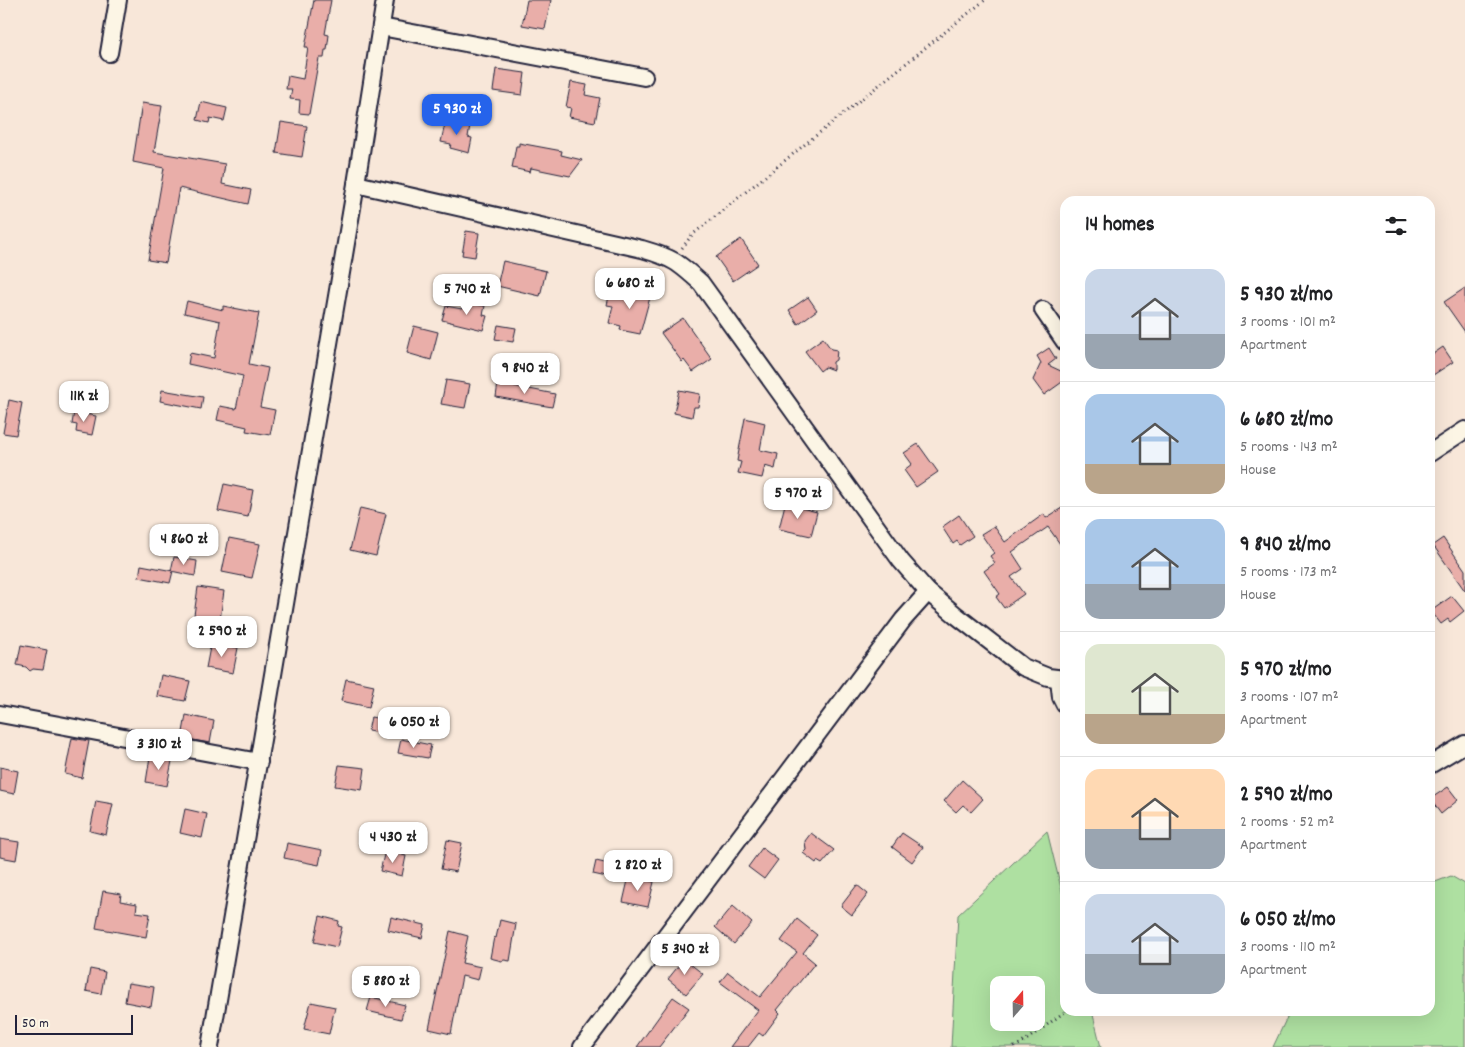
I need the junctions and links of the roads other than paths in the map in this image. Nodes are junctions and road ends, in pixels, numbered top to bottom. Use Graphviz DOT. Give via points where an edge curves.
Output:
graph roads {
  1 [pos="118,0"];
  2 [pos="385,0"];
  3 [pos="381,27"];
  4 [pos="110,53"];
  5 [pos="644,77"];
  6 [pos="356,184"];
  7 [pos="1043,310"];
  8 [pos="1060,335"];
  9 [pos="1465,430"];
  10 [pos="1435,450"];
  11 [pos="928,592"];
  12 [pos="1060,679"];
  13 [pos="0,714"];
  14 [pos="1465,744"];
  15 [pos="259,762"];
  16 [pos="1435,763"];
  17 [pos="210,1047"];
  18 [pos="582,1047"];
  1 -- 4 [label="street"];
  2 -- 3 [label="street"];
  3 -- 5 [label="street"];
  3 -- 6 [label="street"];
  6 -- 11 [label="street" via="642,249 678,262 701,283 901,561"];
  6 -- 15 [label="street"];
  7 -- 8 [label="street"];
  9 -- 10 [label="street"];
  11 -- 12 [label="street" via="1024,667"];
  11 -- 18 [label="street" via="897,628"];
  13 -- 15 [label="street"];
  14 -- 16 [label="street"];
  15 -- 17 [label="street"];
}
